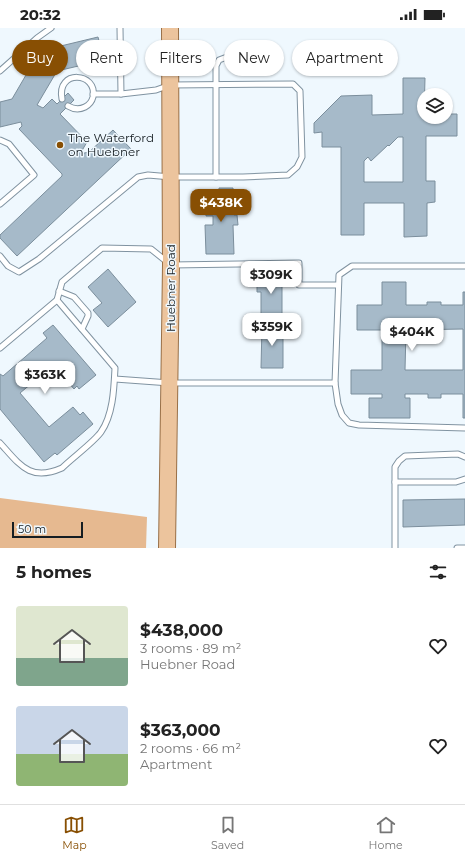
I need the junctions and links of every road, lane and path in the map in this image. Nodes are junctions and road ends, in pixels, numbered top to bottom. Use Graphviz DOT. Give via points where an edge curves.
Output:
graph roads {
  1 [pos="51,28"];
  2 [pos="120,28"];
  3 [pos="170,28"];
  4 [pos="224,58"];
  5 [pos="0,71"];
  6 [pos="170,84"];
  7 [pos="217,84"];
  8 [pos="93,94"];
  9 [pos="122,94"];
  10 [pos="62,99"];
  11 [pos="68,106"];
  12 [pos="0,140"];
  13 [pos="171,177"];
  14 [pos="216,177"];
  15 [pos="0,204"];
  16 [pos="0,256"];
  17 [pos="171,265"];
  18 [pos="465,266"];
  19 [pos="338,286"];
  20 [pos="59,291"];
  21 [pos="57,300"];
  22 [pos="82,328"];
  23 [pos="0,348"];
  24 [pos="115,379"];
  25 [pos="170,383"];
  26 [pos="335,383"];
  27 [pos="465,428"];
  28 [pos="0,443"];
  29 [pos="465,457"];
  30 [pos="465,479"];
  31 [pos="395,482"];
  32 [pos="167,548"];
  33 [pos="395,548"];
  34 [pos="457,548"];
  35 [pos="465,548"];
  1 -- 5 [label="lane"];
  2 -- 9 [label="lane"];
  3 -- 6 [label="main road, Huebner Road"];
  4 -- 7 [label="lane" via="219,60 216,66"];
  6 -- 7 [label="lane"];
  6 -- 9 [label="lane" via="156,90"];
  6 -- 13 [label="main road, Huebner Road"];
  7 -- 14 [label="lane"];
  7 -- 14 [label="lane" via="293,84 300,92 302,157 297,167 288,175"];
  8 -- 9 [label="lane"];
  8 -- 10 [label="lane" via="87,80 72,78 64,84"];
  8 -- 11 [label="lane" via="92,100 85,107 74,109"];
  12 -- 15 [label="lane" via="9,144 34,175"];
  13 -- 14 [label="lane"];
  13 -- 16 [label="lane" via="138,177 39,259 19,272 8,266"];
  13 -- 17 [label="main road, Huebner Road"];
  17 -- 19 [label="lane" via="298,263 299,285"];
  17 -- 20 [label="lane" via="151,249 102,248 62,282"];
  17 -- 25 [label="main road, Huebner Road"];
  18 -- 19 [label="lane" via="352,266 339,274"];
  19 -- 26 [label="lane"];
  20 -- 21 [label="lane"];
  20 -- 22 [label="lane" via="74,297 88,313"];
  21 -- 22 [label="lane"];
  21 -- 23 [label="lane"];
  22 -- 24 [label="lane" via="115,368"];
  24 -- 25 [label="lane"];
  24 -- 28 [label="lane" via="107,422 100,433 62,468 47,472 27,470"];
  25 -- 26 [label="lane"];
  25 -- 32 [label="main road, Huebner Road"];
  26 -- 27 [label="lane" via="338,404 342,415 349,423 359,426"];
  29 -- 31 [label="lane" via="458,454 405,456 395,467"];
  30 -- 31 [label="lane" via="456,482"];
  31 -- 33 [label="lane"];
  34 -- 35 [label="lane"];
}
